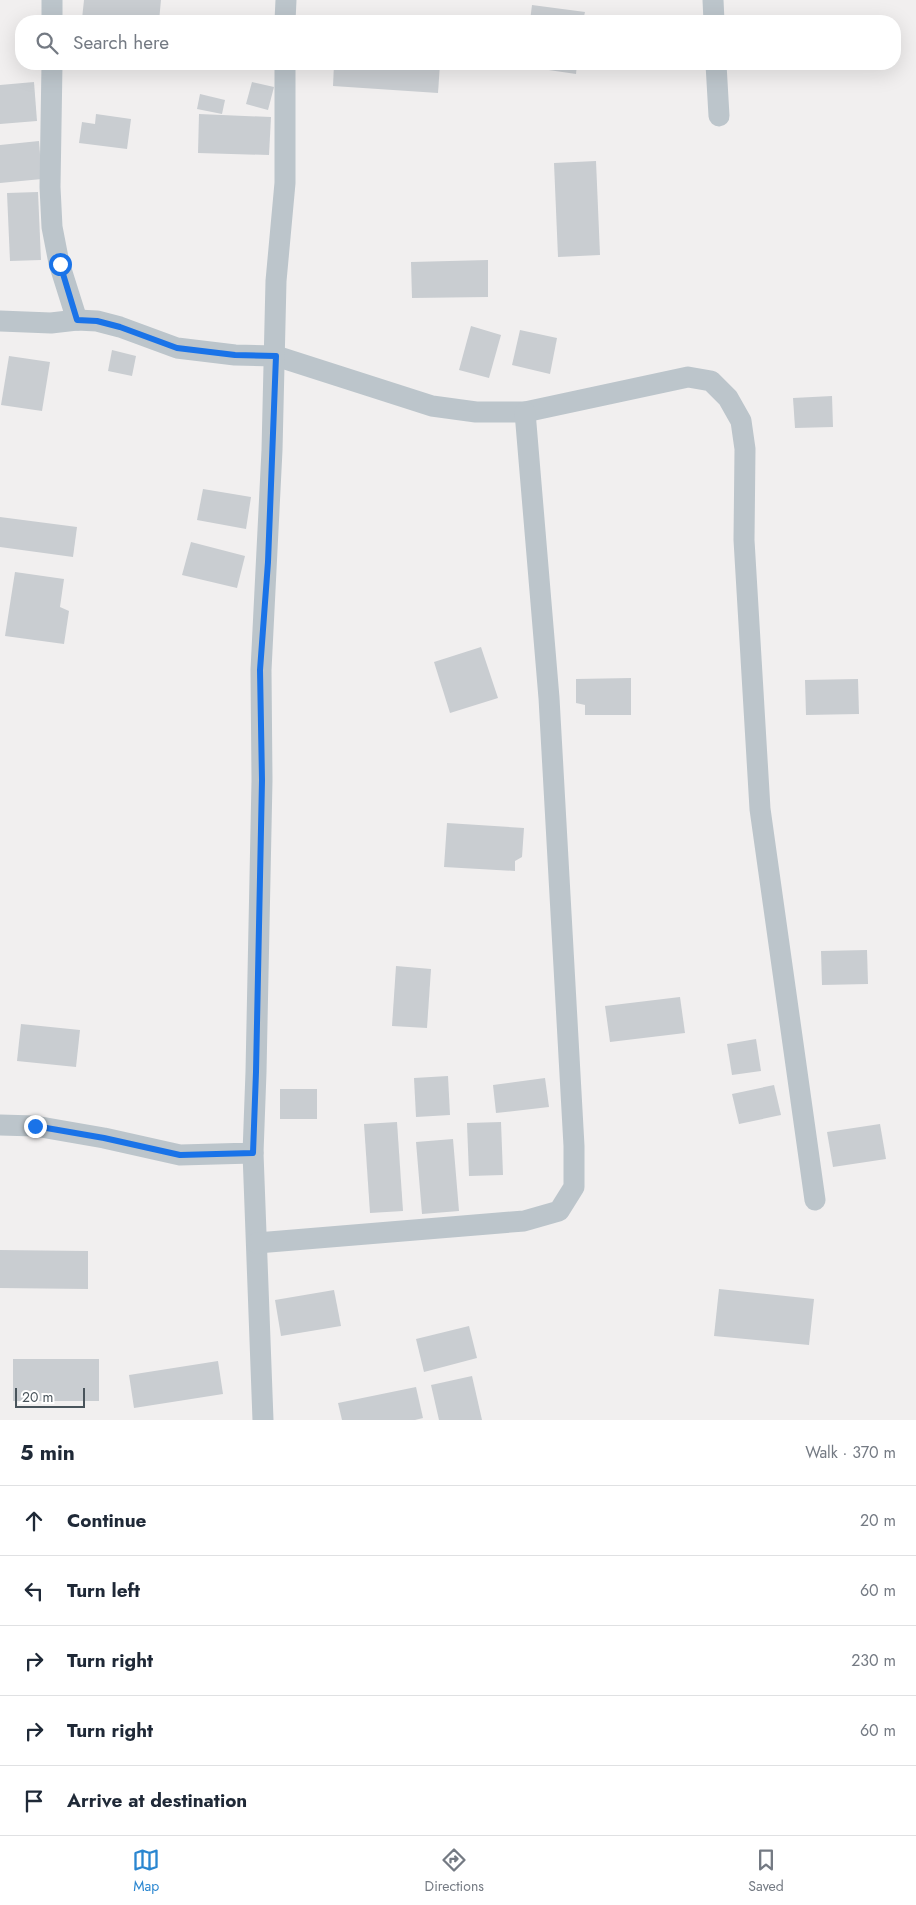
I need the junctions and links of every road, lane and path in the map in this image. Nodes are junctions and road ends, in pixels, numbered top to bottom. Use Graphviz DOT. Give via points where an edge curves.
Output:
graph roads {
  1 [pos="52,0"];
  2 [pos="286,0"];
  3 [pos="713,0"];
  4 [pos="52,15"];
  5 [pos="285,15"];
  6 [pos="714,15"];
  7 [pos="52,70"];
  8 [pos="285,70"];
  9 [pos="716,70"];
  10 [pos="719,116"];
  11 [pos="77,320"];
  12 [pos="0,321"];
  13 [pos="276,356"];
  14 [pos="525,412"];
  15 [pos="0,1125"];
  16 [pos="253,1153"];
  17 [pos="815,1200"];
  18 [pos="257,1243"];
  19 [pos="262,1420"];
  1 -- 4 [label="street"];
  2 -- 5 [label="street"];
  3 -- 6 [label="street"];
  7 -- 11 [label="street" via="52,227"];
  8 -- 13 [label="street" via="285,183 276,281"];
  9 -- 10 [label="street"];
  11 -- 12 [label="street" via="51,323"];
  11 -- 13 [label="street" via="120,327 177,348"];
  13 -- 14 [label="street" via="432,406 476,412"];
  13 -- 16 [label="street" via="260,670 262,780"];
  14 -- 17 [label="street" via="688,378 711,381 728,398 741,421 745,449 744,540 760,809"];
  14 -- 18 [label="street" via="549,698 574,1186 559,1211 524,1220"];
  15 -- 16 [label="street" via="35,1126 180,1155"];
  16 -- 18 [label="street"];
  18 -- 19 [label="street"];
}
